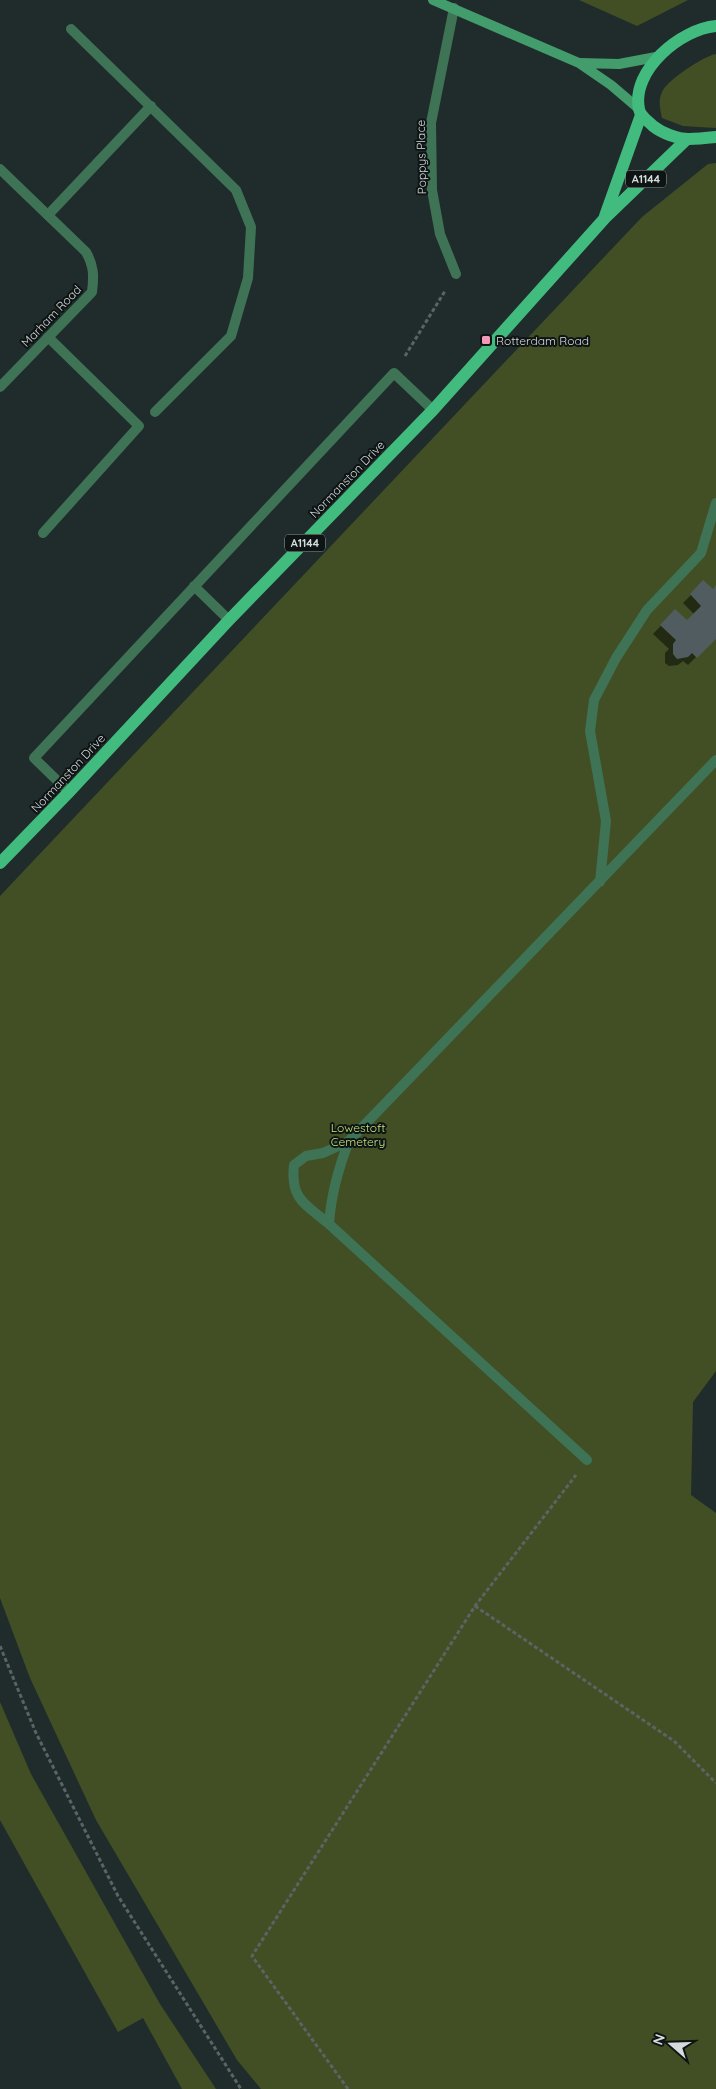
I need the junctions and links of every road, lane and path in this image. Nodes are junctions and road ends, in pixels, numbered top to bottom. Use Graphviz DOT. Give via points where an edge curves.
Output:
graph roads {
  1 [pos="434,0"];
  2 [pos="454,8"];
  3 [pos="715,26"];
  4 [pos="71,29"];
  5 [pos="656,57"];
  6 [pos="579,64"];
  7 [pos="151,106"];
  8 [pos="640,111"];
  9 [pos="716,137"];
  10 [pos="687,139"];
  11 [pos="0,169"];
  12 [pos="48,215"];
  13 [pos="605,218"];
  14 [pos="456,274"];
  15 [pos="48,337"];
  16 [pos="394,373"];
  17 [pos="0,387"];
  18 [pos="433,410"];
  19 [pos="155,412"];
  20 [pos="716,503"];
  21 [pos="43,533"];
  22 [pos="194,586"];
  23 [pos="229,620"];
  24 [pos="716,760"];
  25 [pos="69,792"];
  26 [pos="0,863"];
  27 [pos="600,882"];
  28 [pos="349,1141"];
  29 [pos="329,1224"];
  30 [pos="587,1460"];
  31 [pos="475,1606"];
  32 [pos="0,1646"];
  33 [pos="716,1783"];
  34 [pos="241,2089"];
  35 [pos="348,2089"];
  1 -- 2 [label="street"];
  2 -- 6 [label="street"];
  2 -- 14 [label="street, Poppys Place" via="430,123 432,190 440,234"];
  3 -- 5 [label="main road" via="681,38"];
  4 -- 7 [label="street"];
  5 -- 6 [label="street" via="619,64"];
  5 -- 8 [label="main road, Normanston Drive" via="640,86"];
  6 -- 8 [label="street" via="611,84"];
  7 -- 12 [label="street"];
  7 -- 19 [label="street" via="236,190 251,227 248,278 232,336"];
  8 -- 10 [label="main road" via="660,131"];
  8 -- 13 [label="main road, Normanston Drive / A1144"];
  9 -- 10 [label="main road"];
  10 -- 13 [label="main road, Normanston Drive / A1144"];
  11 -- 12 [label="street, Marham Road"];
  12 -- 15 [label="street, Marham Road" via="86,252 93,264 94,275 92,292"];
  13 -- 18 [label="main road, Normanston Drive / A1144"];
  14 -- 16 [label="path"];
  15 -- 17 [label="street, Marham Road"];
  15 -- 21 [label="street" via="139,426"];
  16 -- 18 [label="street"];
  16 -- 22 [label="street"];
  18 -- 23 [label="main road, Normanston Drive / A1144"];
  20 -- 27 [label="street" via="701,552 647,610 594,700 590,731 606,821"];
  22 -- 23 [label="street"];
  22 -- 25 [label="street" via="34,758"];
  23 -- 25 [label="main road, Normanston Drive / A1144"];
  24 -- 27 [label="street"];
  25 -- 26 [label="main road, Normanston Drive / A1144"];
  27 -- 28 [label="street"];
  28 -- 29 [label="street" via="331,1201"];
  28 -- 29 [label="street" via="323,1153 306,1156 294,1165 292,1182 299,1199"];
  29 -- 30 [label="street"];
  30 -- 31 [label="path"];
  31 -- 33 [label="path" via="674,1741"];
  31 -- 35 [label="path" via="252,1956"];
  32 -- 34 [label="path" via="36,1733 118,1896"];
}
